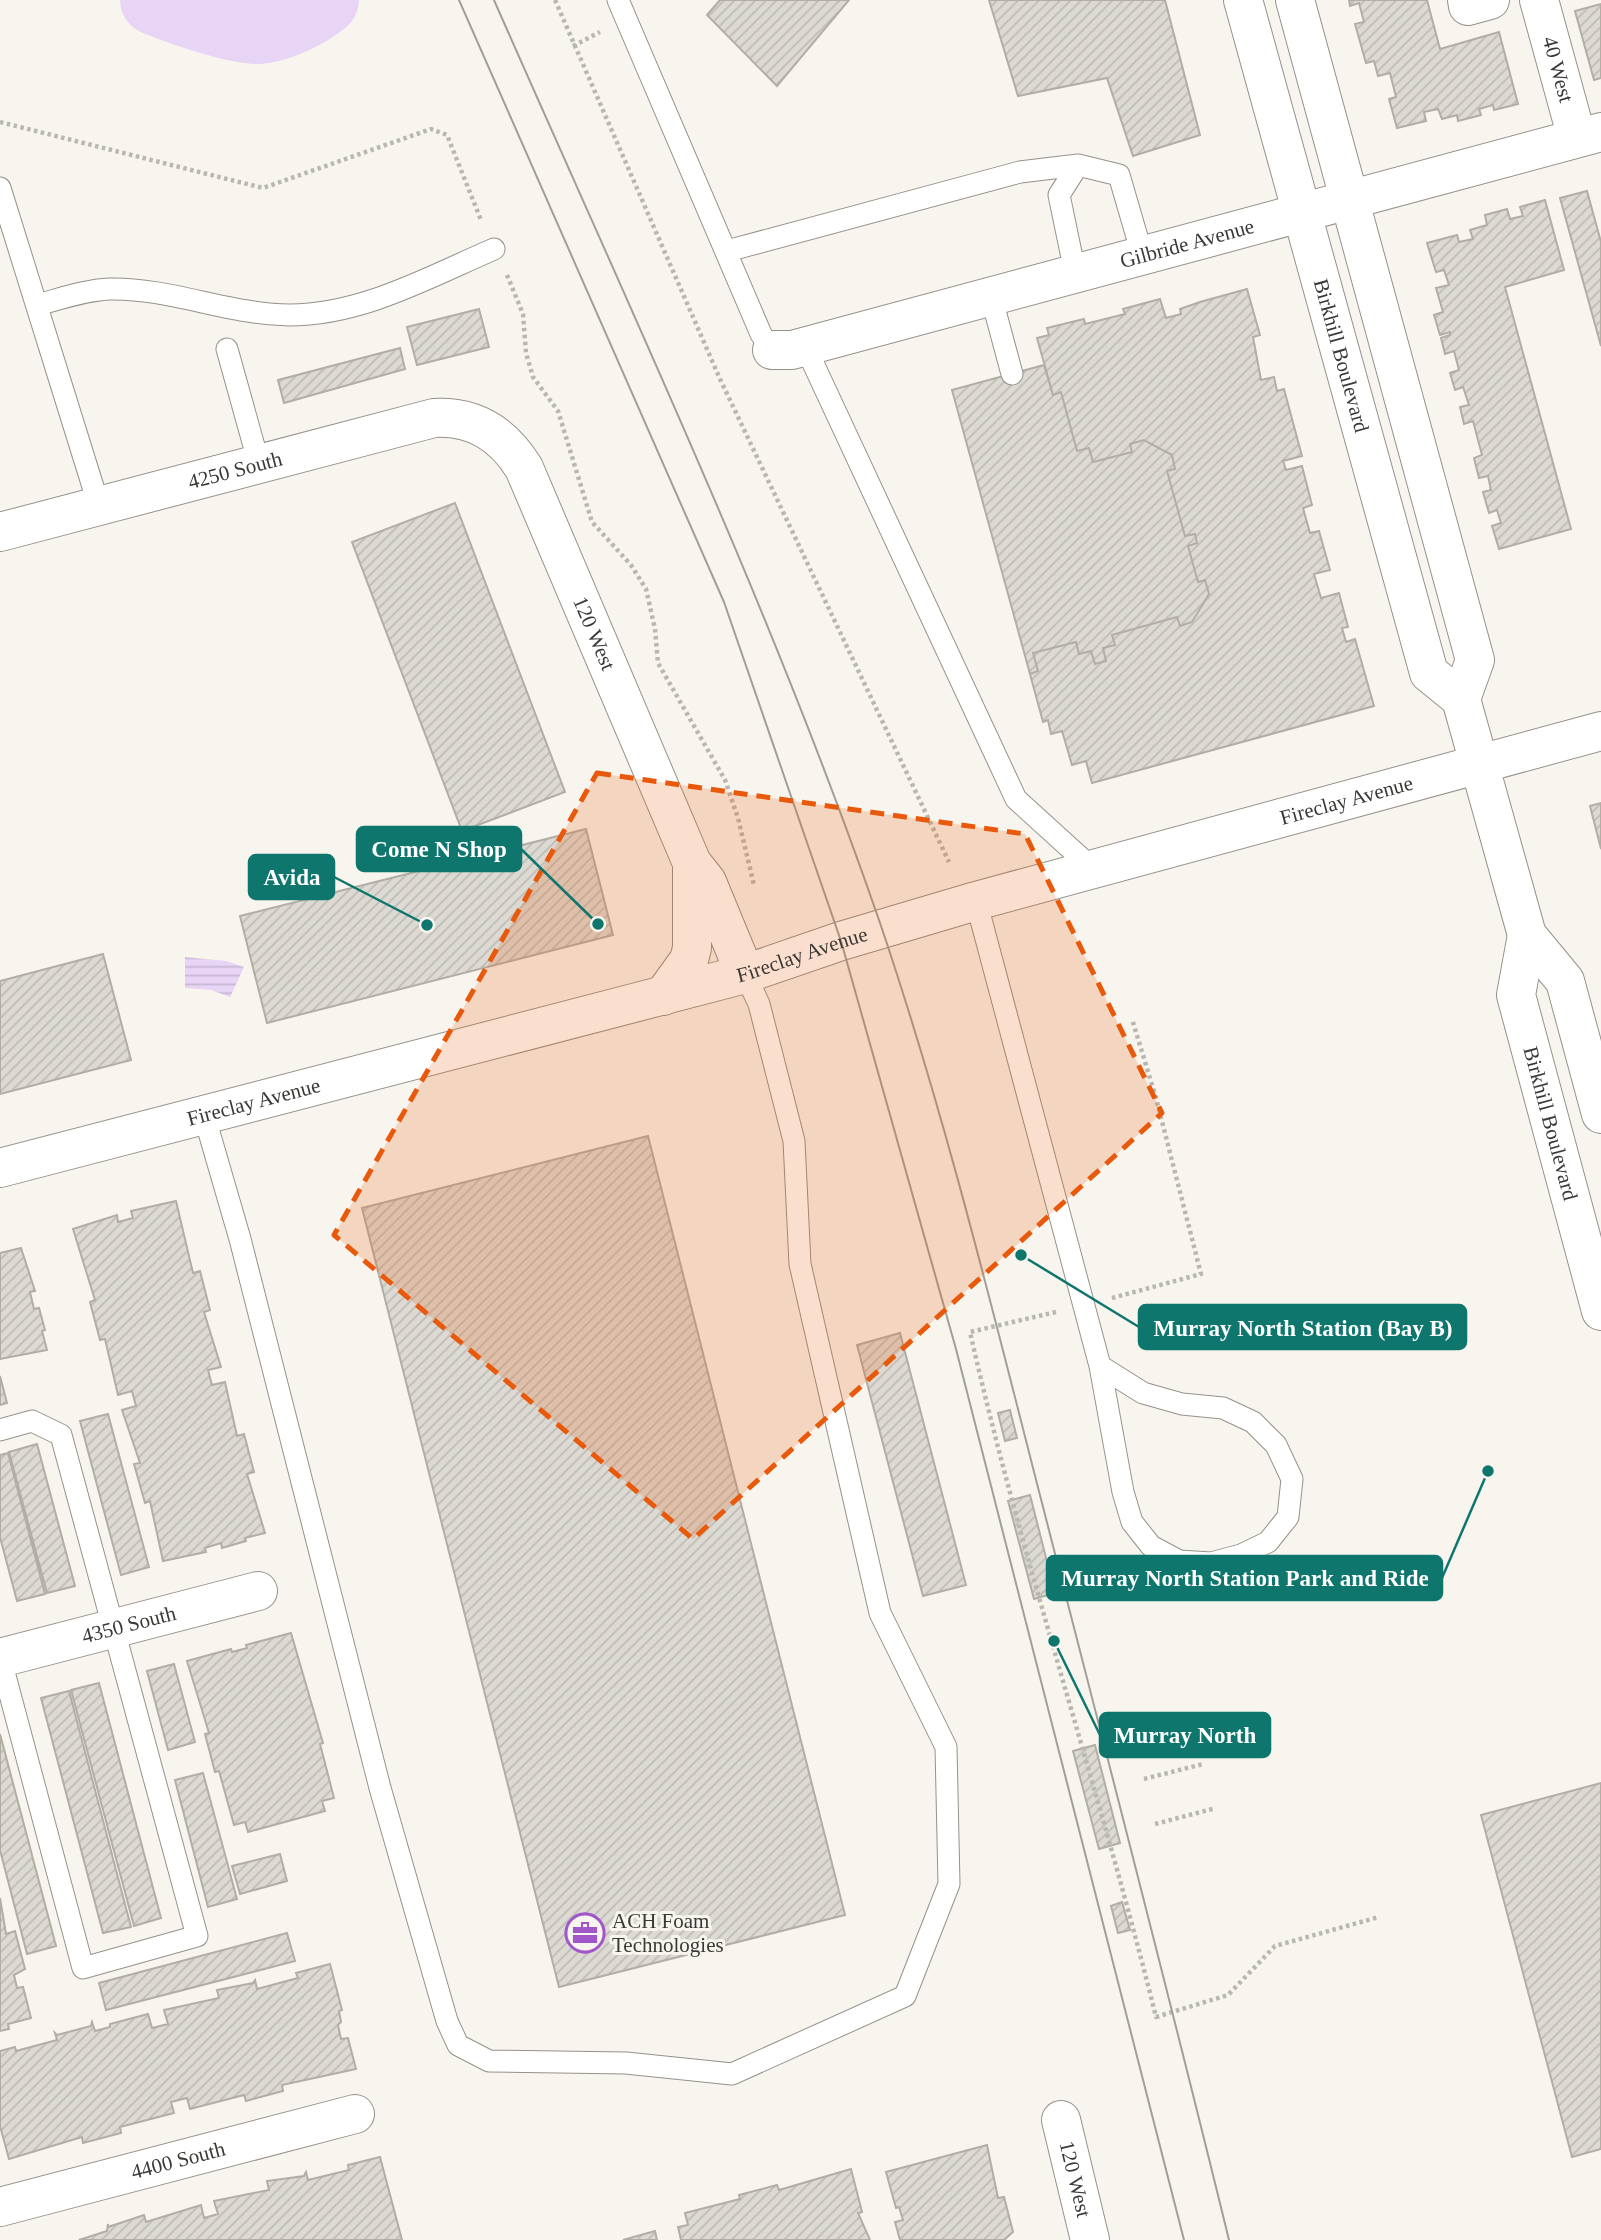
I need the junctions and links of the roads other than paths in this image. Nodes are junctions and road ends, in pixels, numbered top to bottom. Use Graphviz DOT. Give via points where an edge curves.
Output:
graph roads {
  1 [pos="618,0"];
  2 [pos="1243,0"];
  3 [pos="1295,0"];
  4 [pos="1467,0"];
  5 [pos="1490,0"];
  6 [pos="1539,0"];
  7 [pos="1594,136"];
  8 [pos="1078,165"];
  9 [pos="0,188"];
  10 [pos="1350,200"];
  11 [pos="1304,212"];
  12 [pos="494,248"];
  13 [pos="727,251"];
  14 [pos="1142,254"];
  15 [pos="1076,272"];
  16 [pos="991,296"];
  17 [pos="37,305"];
  18 [pos="789,348"];
  19 [pos="227,349"];
  20 [pos="1012,374"];
  21 [pos="471,422"];
  22 [pos="259,464"];
  23 [pos="99,506"];
  24 [pos="0,532"];
  25 [pos="1461,699"];
  26 [pos="1601,730"];
  27 [pos="1480,764"];
  28 [pos="692,863"];
  29 [pos="1093,869"];
  30 [pos="976,901"];
  31 [pos="1527,935"];
  32 [pos="745,974"];
  33 [pos="663,996"];
  34 [pos="1601,1114"];
  35 [pos="204,1115"];
  36 [pos="0,1168"];
  37 [pos="1601,1311"];
  38 [pos="1100,1366"];
  39 [pos="0,1430"];
  40 [pos="258,1591"];
  41 [pos="115,1628"];
  42 [pos="0,1658"];
  43 [pos="355,2114"];
  44 [pos="1061,2120"];
  45 [pos="0,2207"];
  46 [pos="1090,2240"];
  1 -- 13 [label="lane"];
  2 -- 11 [label="street, Birkhill Boulevard"];
  3 -- 10 [label="street"];
  4 -- 5 [label="street" via="1468,6"];
  6 -- 7 [label="street, 40 West"];
  7 -- 10 [label="street, Gilbride Avenue"];
  8 -- 13 [label="lane" via="1020,172"];
  8 -- 14 [label="lane" via="1119,174"];
  8 -- 15 [label="lane" via="1059,195"];
  9 -- 17 [label="lane"];
  10 -- 11 [label="street, Gilbride Avenue"];
  10 -- 25 [label="street" via="1475,660"];
  11 -- 14 [label="street, Gilbride Avenue"];
  11 -- 25 [label="street, Birkhill Boulevard" via="1429,673"];
  12 -- 17 [label="lane" via="372,302 330,311 290,315 248,312 110,289"];
  13 -- 18 [label="lane" via="761,334"];
  14 -- 15 [label="street, Gilbride Avenue"];
  15 -- 16 [label="street, Gilbride Avenue"];
  16 -- 18 [label="street, Gilbride Avenue"];
  16 -- 20 [label="lane"];
  17 -- 23 [label="lane"];
  18 -- 29 [label="lane" via="1016,799"];
  19 -- 22 [label="lane"];
  21 -- 22 [label="street, 4250 South" via="434,418"];
  21 -- 28 [label="street, 120 West" via="496,434 524,468"];
  22 -- 23 [label="street, 4250 South"];
  23 -- 24 [label="street, 4250 South"];
  25 -- 27 [label="street, Birkhill Boulevard"];
  26 -- 27 [label="street, Fireclay Avenue"];
  27 -- 29 [label="street, Fireclay Avenue"];
  27 -- 31 [label="street, Birkhill Boulevard"];
  28 -- 32 [label="street, 120 West" via="707,882"];
  28 -- 33 [label="street, 120 West" via="692,948 689,960"];
  29 -- 30 [label="street, Fireclay Avenue"];
  30 -- 32 [label="street, Fireclay Avenue"];
  30 -- 38 [label="lane"];
  31 -- 34 [label="street, Birkhill Boulevard" via="1565,981"];
  31 -- 37 [label="street, Birkhill Boulevard" via="1516,995"];
  32 -- 33 [label="street, Fireclay Avenue"];
  32 -- 35 [label="lane" via="760,1004 794,1141 800,1264 880,1613 946,1747 949,1884 905,1996 733,2074 626,2063 489,2061 458,2045 447,2021 380,1788 244,1253"];
  33 -- 35 [label="street, Fireclay Avenue"];
  35 -- 36 [label="street, Fireclay Avenue"];
  38 -- 38 [label="lane" via="1123,1492 1132,1522 1151,1546 1179,1561 1211,1563 1268,1542 1288,1517 1292,1479 1276,1445 1253,1422 1223,1408 1143,1394"];
  39 -- 41 [label="lane" via="32,1421 61,1435"];
  40 -- 41 [label="street, 4350 South"];
  41 -- 42 [label="street, 4350 South"];
  41 -- 42 [label="lane" via="197,1936 83,1968"];
  43 -- 45 [label="street, 4400 South"];
  44 -- 46 [label="street, 120 West"];
}
